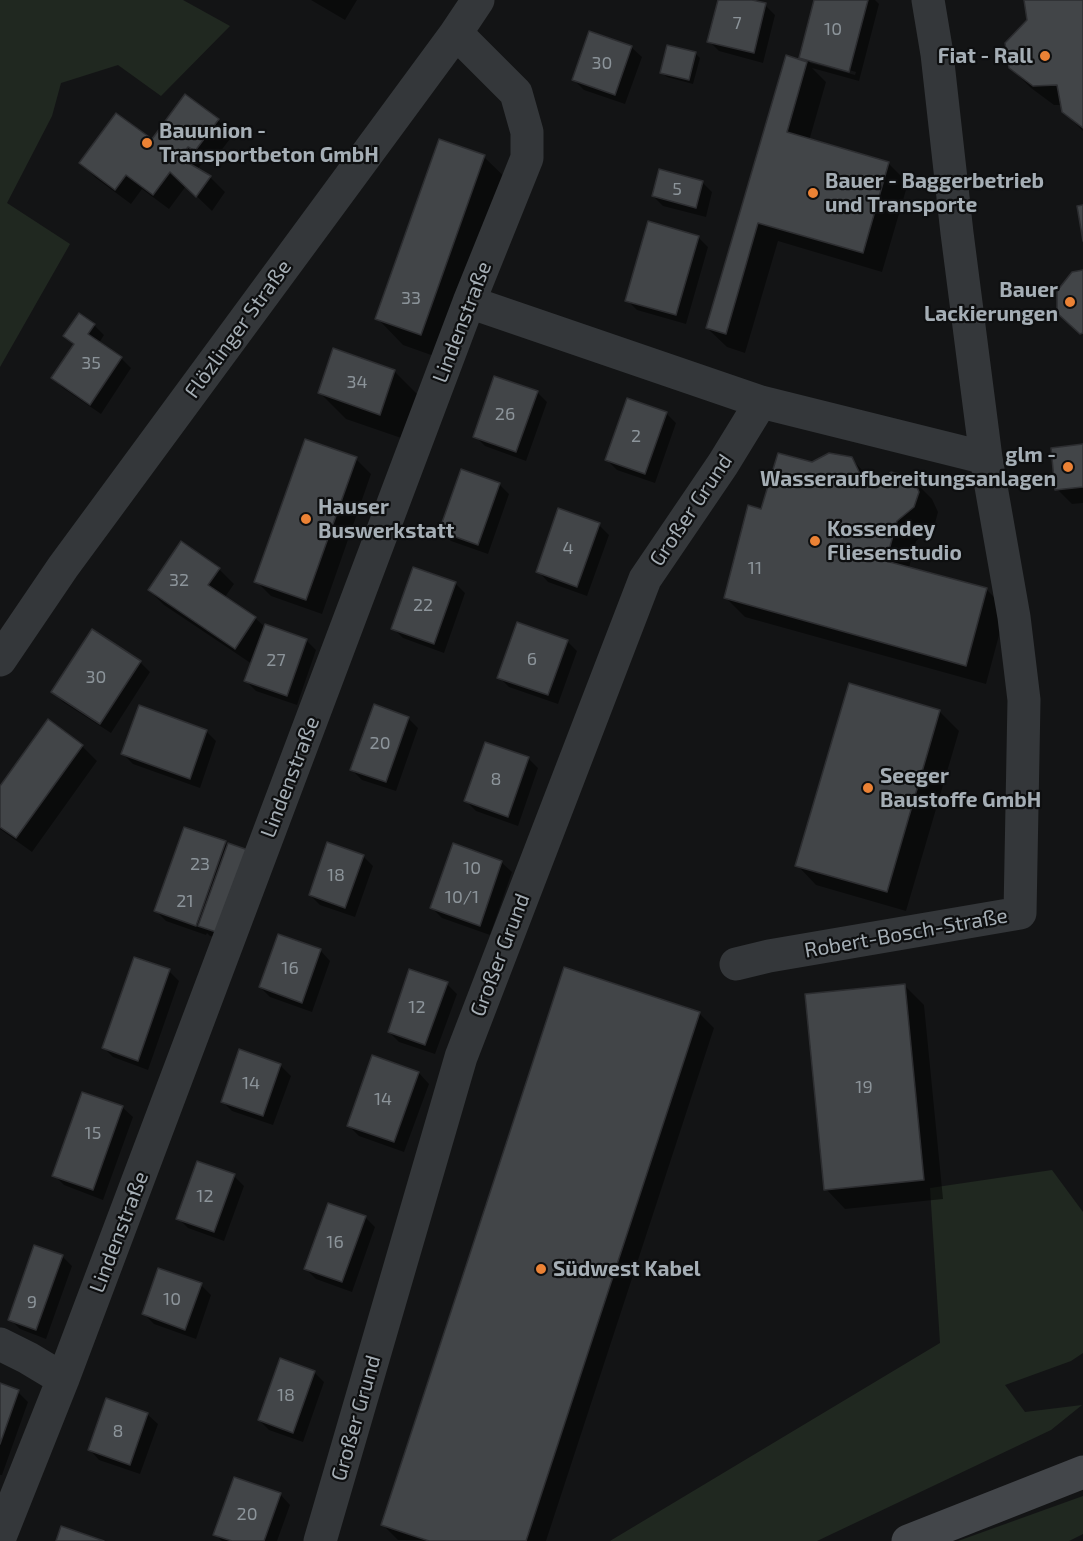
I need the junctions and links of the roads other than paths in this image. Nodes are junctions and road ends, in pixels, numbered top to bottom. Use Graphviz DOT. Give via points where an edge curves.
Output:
graph roads {
  1 [pos="478,0"];
  2 [pos="928,0"];
  3 [pos="456,33"];
  4 [pos="469,302"];
  5 [pos="761,402"];
  6 [pos="986,458"];
  7 [pos="0,660"];
  8 [pos="736,964"];
  9 [pos="0,1344"];
  10 [pos="63,1379"];
  11 [pos="1083,1472"];
  12 [pos="0,1537"];
  13 [pos="320,1541"];
  14 [pos="908,1541"];
  1 -- 3 [label="street, Flözlinger Straße"];
  2 -- 6 [label="street, Robert-Bosch-Straße"];
  3 -- 4 [label="street, Lindenstraße" via="516,93 527,132 527,159"];
  3 -- 7 [label="street, Flözlinger Straße" via="63,567"];
  4 -- 5 [label="street"];
  4 -- 10 [label="street, Lindenstraße"];
  5 -- 6 [label="street"];
  5 -- 13 [label="street, Großer Grund" via="645,579 461,1057"];
  6 -- 8 [label="street, Robert-Bosch-Straße" via="1024,700 1020,913"];
  9 -- 10 [label="street"];
  10 -- 12 [label="street, Lindenstraße"];
  11 -- 14 [label="street"];
}
